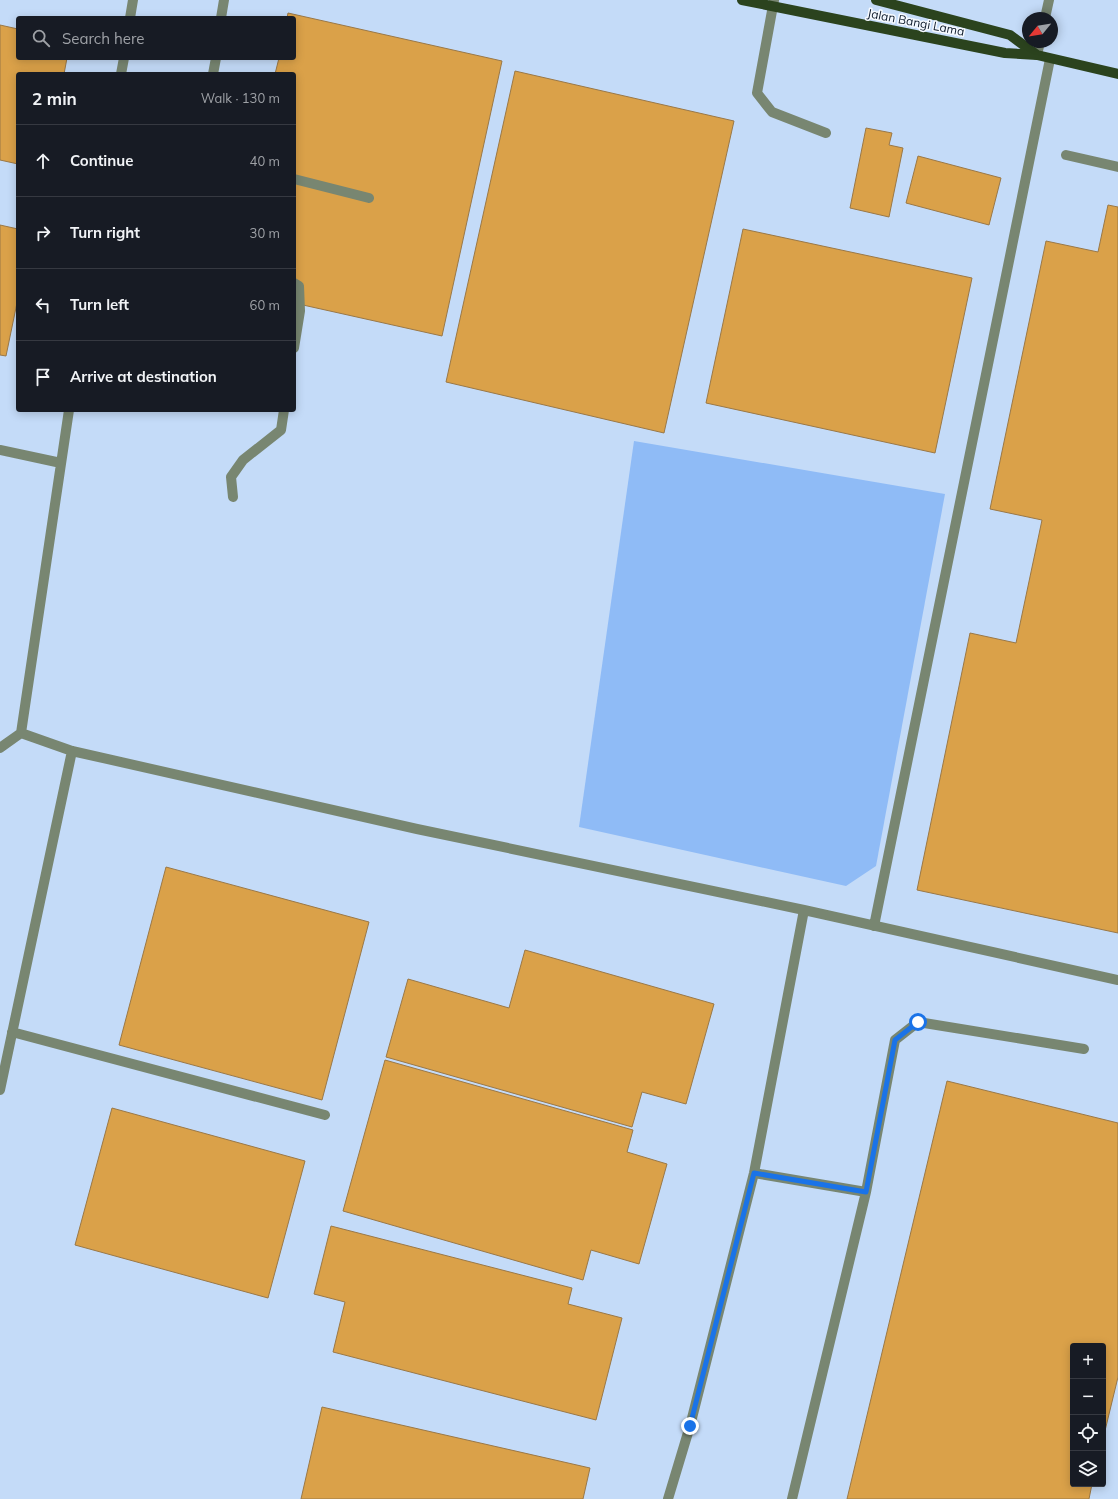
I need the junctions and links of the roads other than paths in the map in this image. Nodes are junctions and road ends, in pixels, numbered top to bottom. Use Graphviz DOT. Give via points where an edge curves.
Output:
graph roads {
  1 [pos="133,0"];
  2 [pos="224,0"];
  3 [pos="742,0"];
  4 [pos="876,0"];
  5 [pos="1049,0"];
  6 [pos="773,3"];
  7 [pos="1046,12"];
  8 [pos="130,16"];
  9 [pos="221,16"];
  10 [pos="1039,48"];
  11 [pos="1038,55"];
  12 [pos="1050,59"];
  13 [pos="124,60"];
  14 [pos="216,60"];
  15 [pos="121,72"];
  16 [pos="214,72"];
  17 [pos="1118,74"];
  18 [pos="826,133"];
  19 [pos="1066,155"];
  20 [pos="1118,167"];
  21 [pos="296,180"];
  22 [pos="369,198"];
  23 [pos="296,284"];
  24 [pos="296,336"];
  25 [pos="69,412"];
  26 [pos="284,412"];
  27 [pos="0,450"];
  28 [pos="61,463"];
  29 [pos="233,497"];
  30 [pos="21,733"];
  31 [pos="0,748"];
  32 [pos="72,751"];
  33 [pos="804,910"];
  34 [pos="874,926"];
  35 [pos="1118,980"];
  36 [pos="12,1032"];
  37 [pos="1084,1049"];
  38 [pos="0,1090"];
  39 [pos="325,1115"];
  40 [pos="754,1173"];
  41 [pos="866,1192"];
  42 [pos="668,1499"];
  43 [pos="792,1499"];
  1 -- 8 [label="street"];
  2 -- 9 [label="street"];
  3 -- 6 [label="main road, Jalan Bangi Lama"];
  4 -- 11 [label="main road, Jalan Bangi Lama" via="1010,35"];
  5 -- 7 [label="street"];
  6 -- 11 [label="main road, Jalan Bangi Lama" via="1005,53"];
  6 -- 18 [label="street" via="757,93 772,112"];
  10 -- 11 [label="street"];
  11 -- 12 [label="main road, Jalan Bangi Lama"];
  12 -- 17 [label="main road, Jalan Bangi Lama"];
  12 -- 34 [label="street"];
  13 -- 15 [label="street"];
  14 -- 16 [label="street"];
  19 -- 20 [label="street"];
  21 -- 22 [label="street"];
  23 -- 24 [label="street" via="299,286 300,311"];
  25 -- 28 [label="street"];
  26 -- 29 [label="street" via="281,430 244,460 231,477"];
  27 -- 28 [label="street"];
  28 -- 30 [label="street"];
  30 -- 31 [label="street"];
  30 -- 32 [label="street"];
  32 -- 33 [label="street" via="417,829"];
  32 -- 36 [label="street"];
  33 -- 34 [label="street"];
  33 -- 40 [label="street"];
  34 -- 35 [label="street"];
  36 -- 38 [label="street"];
  36 -- 39 [label="street"];
  37 -- 41 [label="street" via="918,1022 895,1040"];
  40 -- 41 [label="street"];
  40 -- 42 [label="street" via="690,1426"];
  41 -- 43 [label="street"];
}
